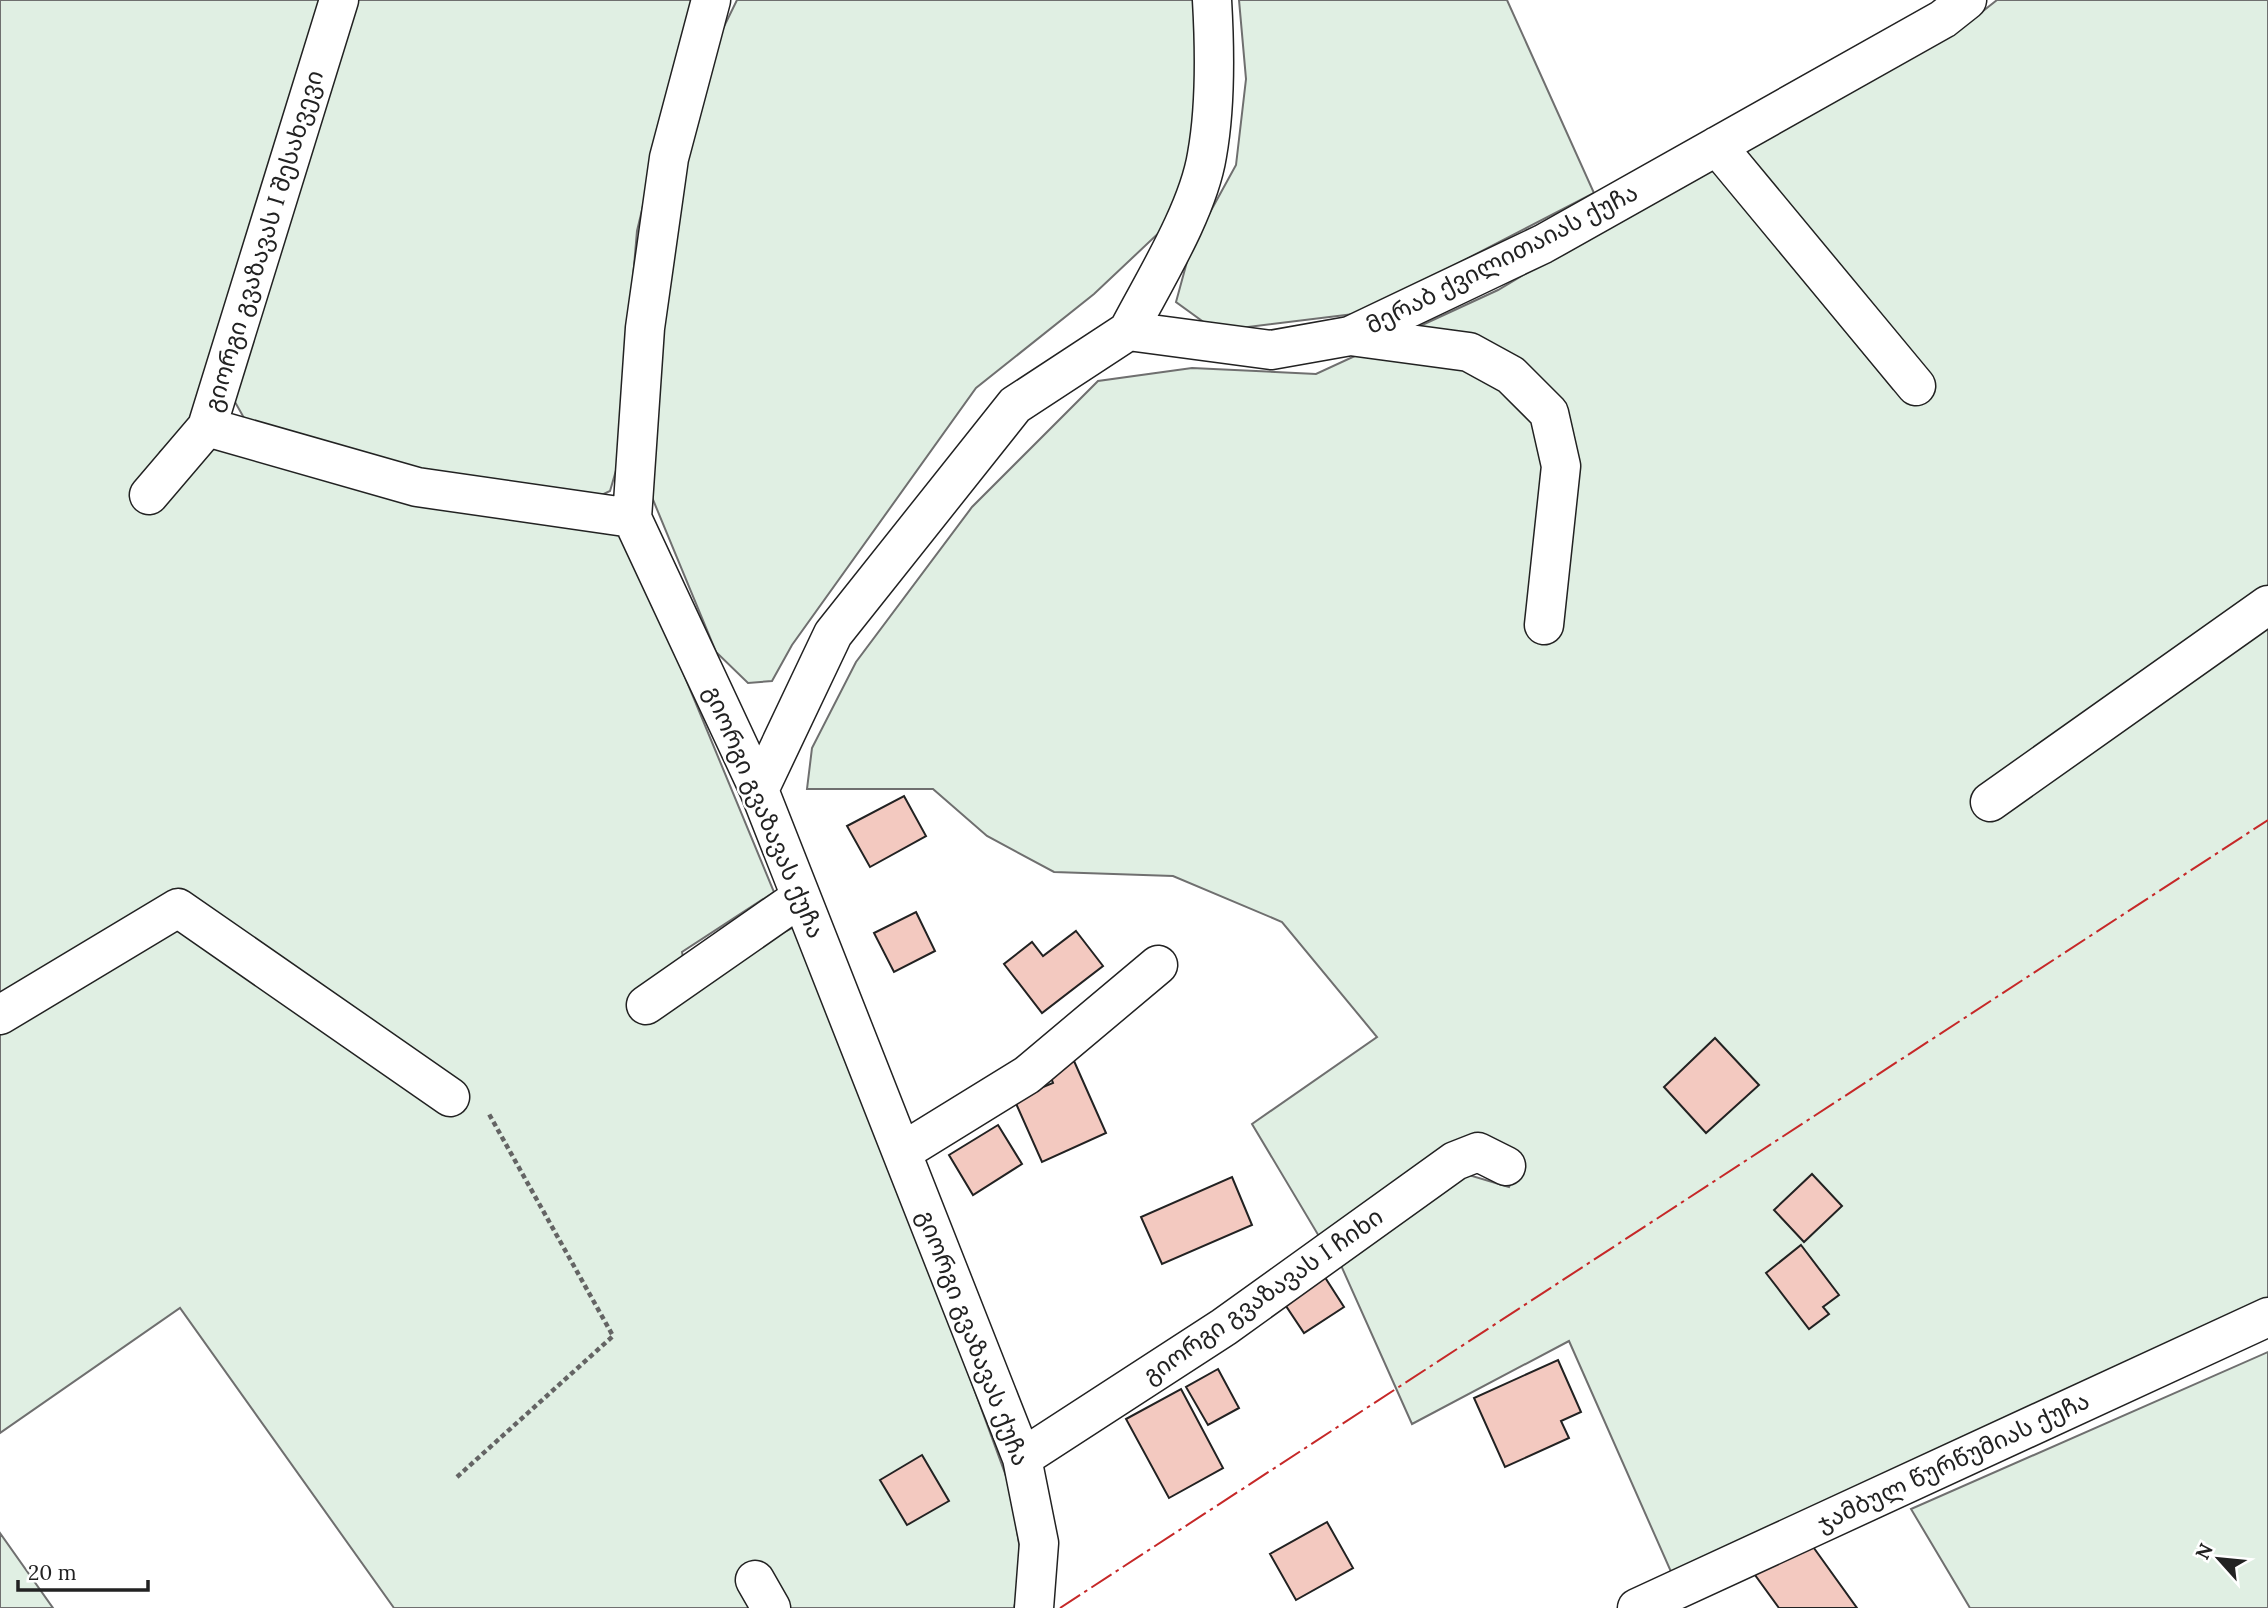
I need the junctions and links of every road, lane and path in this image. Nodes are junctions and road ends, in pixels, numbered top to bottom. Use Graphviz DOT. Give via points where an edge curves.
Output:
graph roads {
  1 [pos="339,0"];
  2 [pos="712,0"];
  3 [pos="1212,0"];
  4 [pos="1947,6"];
  5 [pos="1717,146"];
  6 [pos="1128,331"];
  7 [pos="1350,336"];
  8 [pos="1916,386"];
  9 [pos="207,427"];
  10 [pos="149,495"];
  11 [pos="632,518"];
  12 [pos="2268,605"];
  13 [pos="1544,625"];
  14 [pos="759,790"];
  15 [pos="1990,802"];
  16 [pos="802,897"];
  17 [pos="1158,965"];
  18 [pos="646,1005"];
  19 [pos="0,1015"];
  20 [pos="450,1097"];
  21 [pos="902,1152"];
  22 [pos="1506,1166"];
  23 [pos="2268,1317"];
  24 [pos="1022,1458"];
  25 [pos="457,1477"];
  26 [pos="1649,1606"];
  27 [pos="1034,1608"];
  1 -- 9 [label="street, გიორგი გვაზავას I შესახვევი"];
  2 -- 11 [label="street, გიორგი გვაზავას ქუჩა" via="668,158 645,328"];
  3 -- 6 [label="street" via="1215,49 1207,157 1183,227"];
  4 -- 5 [label="street, მერაბ ქვილითაიას ქუჩა"];
  5 -- 7 [label="street, მერაბ ქვილითაიას ქუჩა" via="1543,244"];
  5 -- 8 [label="street"];
  6 -- 7 [label="street, მერაბ ქვილითაიას ქუჩა" via="1271,349"];
  6 -- 14 [label="street" via="1015,405 833,634"];
  7 -- 13 [label="street" via="1469,352 1511,375 1549,413 1561,466"];
  9 -- 10 [label="street"];
  9 -- 11 [label="street, გიორგი გვაზავას I შესახვევი" via="417,487"];
  11 -- 14 [label="street, გიორგი გვაზავას ქუჩა"];
  12 -- 15 [label="street"];
  14 -- 16 [label="street, გიორგი გვაზავას ქუჩა"];
  16 -- 18 [label="street"];
  16 -- 21 [label="street, გიორგი გვაზავას ქუჩა"];
  17 -- 21 [label="street" via="1027,1075"];
  19 -- 20 [label="street" via="178,908"];
  20 -- 25 [label="path" via="481,1099 613,1336"];
  21 -- 24 [label="street, გიორგი გვაზავას ქუჩა"];
  22 -- 24 [label="street, გიორგი გვაზავას I ჩიხი" via="1478,1152 1455,1161 1224,1327"];
  23 -- 26 [label="street, ჯამბულ წურწუმიას ქუჩა"];
  24 -- 27 [label="street, გიორგი გვაზავას ქუჩა" via="1039,1543"];
}
